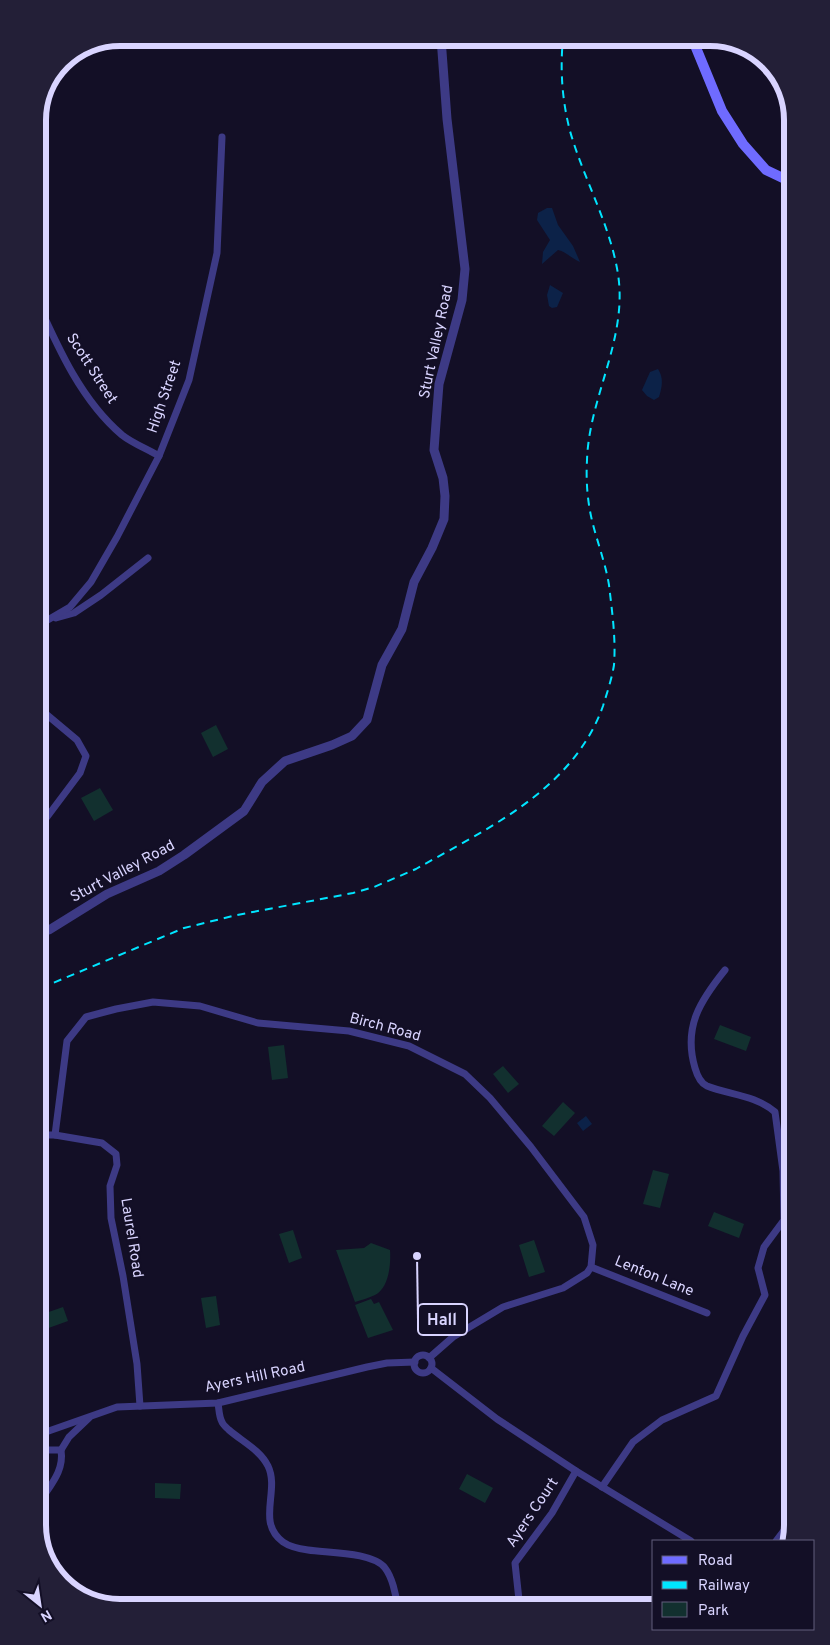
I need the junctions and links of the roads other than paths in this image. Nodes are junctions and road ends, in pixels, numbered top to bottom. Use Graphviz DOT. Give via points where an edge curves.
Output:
graph roads {
  1 [pos="442,46"];
  2 [pos="695,46"];
  3 [pos="222,137"];
  4 [pos="784,179"];
  5 [pos="46,321"];
  6 [pos="158,456"];
  7 [pos="148,558"];
  8 [pos="46,621"];
  9 [pos="46,714"];
  10 [pos="46,818"];
  11 [pos="46,931"];
  12 [pos="726,970"];
  13 [pos="46,1135"];
  14 [pos="55,1135"];
  15 [pos="592,1267"];
  16 [pos="707,1313"];
  17 [pos="429,1358"];
  18 [pos="415,1362"];
  19 [pos="431,1368"];
  20 [pos="218,1404"];
  21 [pos="140,1406"];
  22 [pos="91,1416"];
  23 [pos="46,1432"];
  24 [pos="46,1450"];
  25 [pos="61,1450"];
  26 [pos="576,1471"];
  27 [pos="602,1487"];
  28 [pos="46,1492"];
  29 [pos="689,1540"];
  30 [pos="396,1599"];
  31 [pos="519,1599"];
  1 -- 11 [label="street, Sturt Valley Road" via="465,269 462,300 440,384 436,423 434,450 443,478 444,518 414,582 402,629 382,665 367,720 352,736 285,761 262,782 244,811 184,855 159,871 107,894"];
  2 -- 4 [label="main road" via="722,111 743,144 766,170"];
  3 -- 6 [label="street, High Street" via="217,253 189,380"];
  5 -- 6 [label="street, Scott Street" via="61,355 96,407 123,435"];
  6 -- 8 [label="street, High Street" via="91,582 70,607"];
  7 -- 8 [label="street" via="74,613"];
  9 -- 10 [label="street" via="77,740 86,756 80,773"];
  12 -- 27 [label="street" via="697,1009 690,1033 692,1059 697,1076 705,1085 767,1104 775,1112 783,1171 784,1220 764,1247 758,1268 765,1295 716,1396 662,1420 633,1442"];
  13 -- 14 [label="street, Laurel Road"];
  14 -- 15 [label="street, Birch Road" via="67,1040 86,1017 153,1002 200,1006 258,1023 349,1031 410,1046 465,1074 490,1098 584,1217 593,1245"];
  14 -- 21 [label="street, Laurel Road" via="102,1143 116,1154 117,1165 110,1186 111,1218 138,1364"];
  15 -- 16 [label="street, Lenton Lane"];
  15 -- 17 [label="street" via="563,1288 503,1307 453,1337"];
  17 -- 18 [label="street" via="421,1356"];
  17 -- 19 [label="street"];
  18 -- 19 [label="street" via="419,1372 425,1373"];
  18 -- 20 [label="street, Ayers Hill Road" via="367,1367"];
  19 -- 26 [label="street" via="497,1419"];
  20 -- 21 [label="street, Ayers Hill Road"];
  20 -- 30 [label="street" via="222,1424 260,1453 269,1468 272,1489 270,1519 272,1528 283,1542 300,1549 374,1560 385,1568"];
  21 -- 22 [label="street, Ayers Hill Road" via="117,1407"];
  22 -- 23 [label="street, Ayers Hill Road"];
  22 -- 25 [label="street"];
  24 -- 25 [label="street"];
  25 -- 28 [label="street" via="63,1461"];
  26 -- 27 [label="street"];
  26 -- 31 [label="street, Ayers Court" via="552,1513 515,1563"];
  27 -- 29 [label="street"];
}
